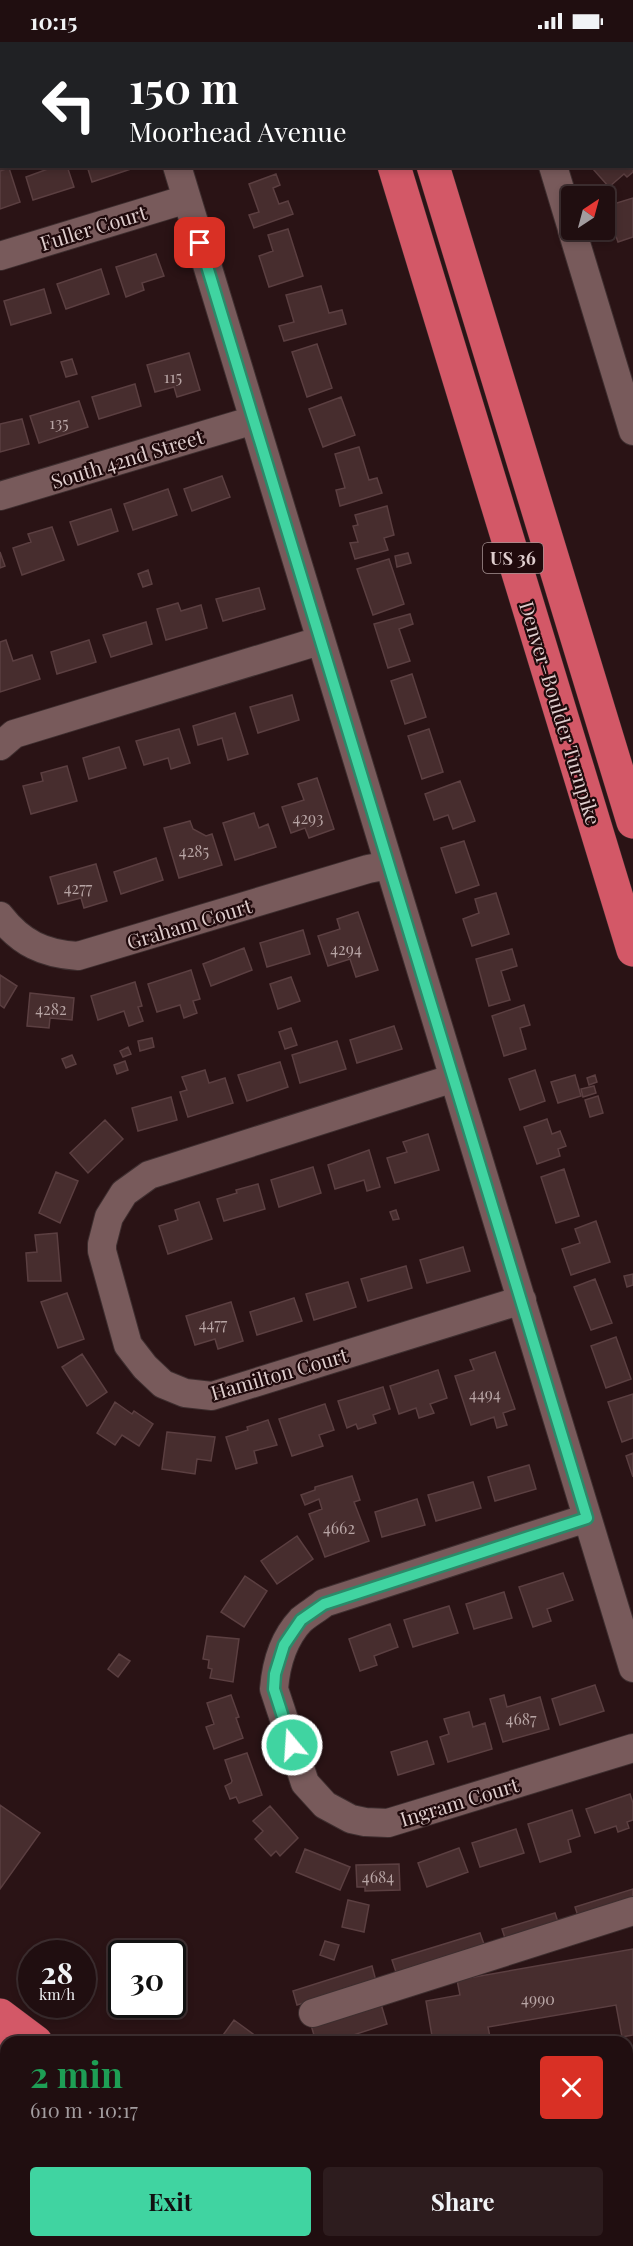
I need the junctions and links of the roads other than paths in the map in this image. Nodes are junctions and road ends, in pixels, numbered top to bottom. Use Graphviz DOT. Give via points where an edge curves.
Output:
graph roads {
  1 [pos="178,168"];
  2 [pos="395,168"];
  3 [pos="435,168"];
  4 [pos="554,168"];
  5 [pos="561,193"];
  6 [pos="187,199"];
  7 [pos="575,240"];
  8 [pos="0,256"];
  9 [pos="254,420"];
  10 [pos="633,431"];
  11 [pos="0,496"];
  12 [pos="319,641"];
  13 [pos="0,747"];
  14 [pos="633,822"];
  15 [pos="389,865"];
  16 [pos="0,916"];
  17 [pos="633,950"];
  18 [pos="454,1078"];
  19 [pos="522,1300"];
  20 [pos="587,1518"];
  21 [pos="633,1668"];
  22 [pos="633,1748"];
  23 [pos="633,1911"];
  24 [pos="313,2013"];
  25 [pos="0,2015"];
  26 [pos="28,2036"];
  1 -- 6 [label="street"];
  2 -- 17 [label="highway, Denver–Boulder Turnpike / US 36"];
  3 -- 14 [label="highway, Denver–Boulder Turnpike / US 36"];
  4 -- 5 [label="street"];
  6 -- 8 [label="street, Fuller Court"];
  6 -- 9 [label="street"];
  7 -- 10 [label="street"];
  9 -- 11 [label="street, South 42nd Street"];
  9 -- 12 [label="street"];
  12 -- 13 [label="street" via="14,734"];
  12 -- 15 [label="street"];
  15 -- 16 [label="street, Graham Court" via="78,956 36,947 12,932"];
  15 -- 18 [label="street"];
  18 -- 19 [label="street"];
  18 -- 19 [label="street, Hamilton Court" via="149,1175 124,1193 109,1216 102,1251 128,1345 162,1384 185,1393 212,1396"];
  19 -- 20 [label="street"];
  20 -- 21 [label="street"];
  20 -- 22 [label="street, Ingram Court" via="324,1604 301,1620 284,1645 274,1689 304,1783 325,1805 365,1822 388,1823"];
  23 -- 24 [label="street"];
  25 -- 26 [label="highway"];
}
